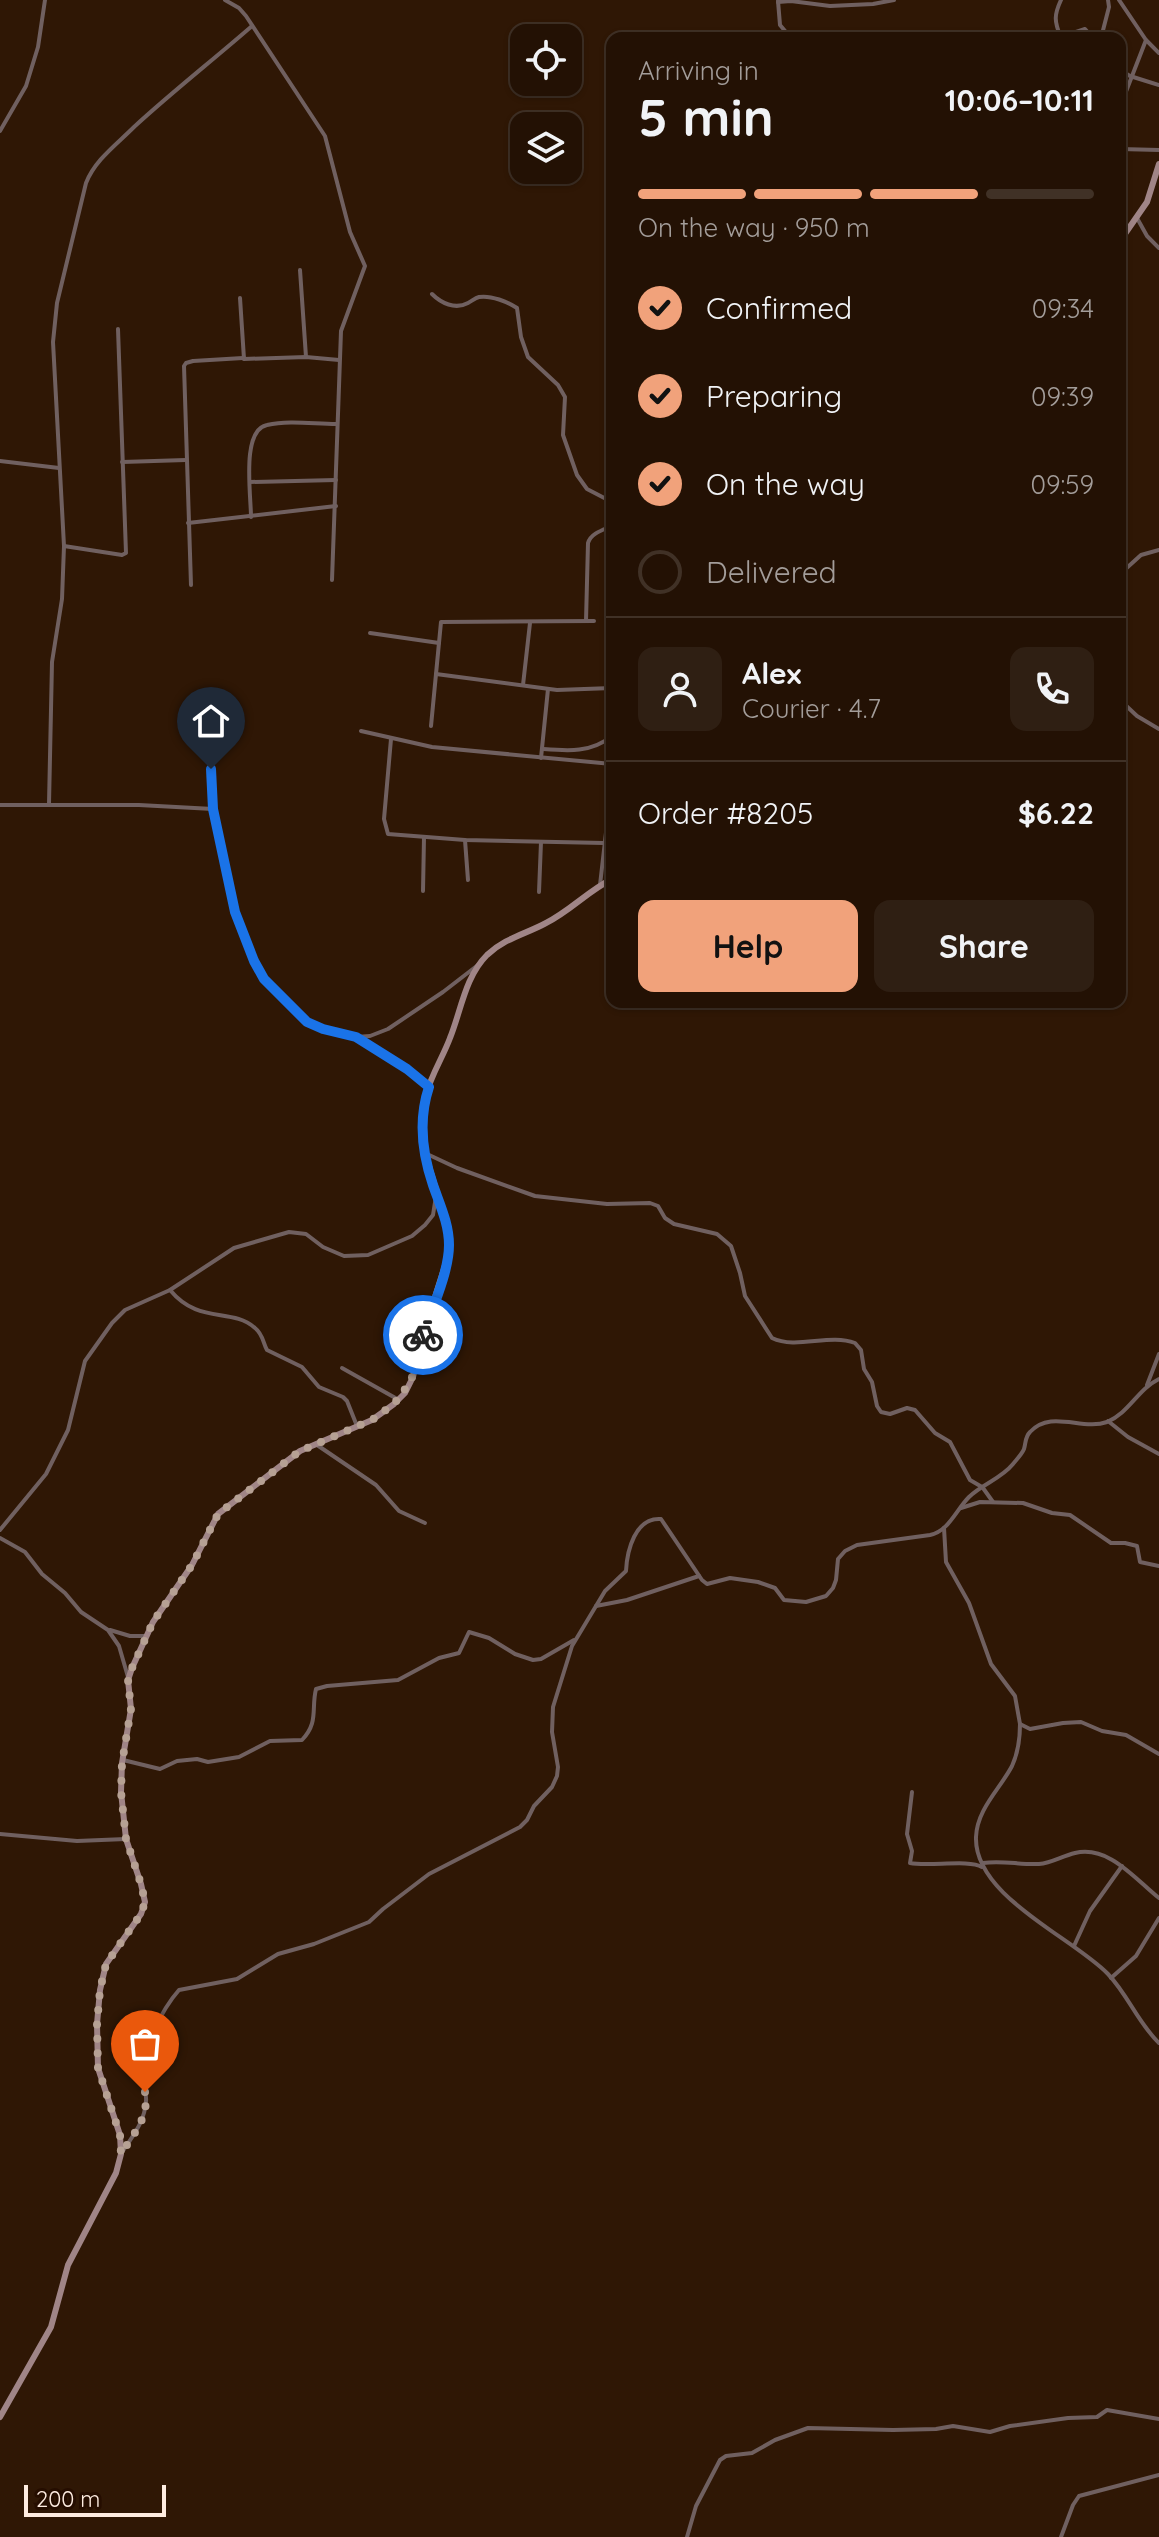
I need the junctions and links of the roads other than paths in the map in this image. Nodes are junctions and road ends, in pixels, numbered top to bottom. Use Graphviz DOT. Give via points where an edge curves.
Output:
graph roads {
  1 [pos="45,0"];
  2 [pos="225,0"];
  3 [pos="894,0"];
  4 [pos="1061,0"];
  5 [pos="1108,0"];
  6 [pos="1119,0"];
  7 [pos="778,1"];
  8 [pos="812,2"];
  9 [pos="252,26"];
  10 [pos="786,32"];
  11 [pos="1060,32"];
  12 [pos="1103,32"];
  13 [pos="1146,40"];
  14 [pos="1159,53"];
  15 [pos="1126,74"];
  16 [pos="1130,76"];
  17 [pos="1159,85"];
  18 [pos="1126,88"];
  19 [pos="0,131"];
  20 [pos="1126,149"];
  21 [pos="1159,150"];
  22 [pos="1159,164"];
  23 [pos="1137,218"];
  24 [pos="1126,233"];
  25 [pos="1159,248"];
  26 [pos="300,270"];
  27 [pos="432,294"];
  28 [pos="240,298"];
  29 [pos="118,329"];
  30 [pos="306,357"];
  31 [pos="243,358"];
  32 [pos="339,360"];
  33 [pos="336,424"];
  34 [pos="186,460"];
  35 [pos="0,461"];
  36 [pos="122,462"];
  37 [pos="59,468"];
  38 [pos="336,480"];
  39 [pos="250,482"];
  40 [pos="606,499"];
  41 [pos="336,506"];
  42 [pos="251,517"];
  43 [pos="188,523"];
  44 [pos="606,529"];
  45 [pos="64,546"];
  46 [pos="1159,550"];
  47 [pos="1126,569"];
  48 [pos="332,580"];
  49 [pos="191,585"];
  50 [pos="586,621"];
  51 [pos="594,621"];
  52 [pos="530,623"];
  53 [pos="370,633"];
  54 [pos="439,643"];
  55 [pos="436,674"];
  56 [pos="523,685"];
  57 [pos="606,688"];
  58 [pos="548,689"];
  59 [pos="210,704"];
  60 [pos="1126,706"];
  61 [pos="431,726"];
  62 [pos="1159,729"];
  63 [pos="361,731"];
  64 [pos="391,739"];
  65 [pos="606,740"];
  66 [pos="543,749"];
  67 [pos="541,758"];
  68 [pos="606,763"];
  69 [pos="49,804"];
  70 [pos="0,805"];
  71 [pos="213,809"];
  72 [pos="606,827"];
  73 [pos="424,837"];
  74 [pos="465,840"];
  75 [pos="541,842"];
  76 [pos="604,843"];
  77 [pos="468,880"];
  78 [pos="606,882"];
  79 [pos="600,885"];
  80 [pos="423,891"];
  81 [pos="539,892"];
  82 [pos="480,964"];
  83 [pos="356,1037"];
  84 [pos="429,1087"];
  85 [pos="425,1153"];
  86 [pos="437,1194"];
  87 [pos="170,1290"];
  88 [pos="1159,1354"];
  89 [pos="342,1368"];
  90 [pos="1159,1379"];
  91 [pos="1147,1385"];
  92 [pos="399,1400"];
  93 [pos="1108,1421"];
  94 [pos="357,1426"];
  95 [pos="315,1443"];
  96 [pos="1159,1454"];
  97 [pos="984,1487"];
  98 [pos="994,1503"];
  99 [pos="961,1508"];
  100 [pos="425,1523"];
  101 [pos="944,1528"];
  102 [pos="0,1530"];
  103 [pos="936,1534"];
  104 [pos="0,1538"];
  105 [pos="943,1542"];
  106 [pos="1159,1566"];
  107 [pos="699,1576"];
  108 [pos="596,1606"];
  109 [pos="108,1630"];
  110 [pos="147,1636"];
  111 [pos="575,1640"];
  112 [pos="128,1677"];
  113 [pos="1020,1724"];
  114 [pos="1159,1754"];
  115 [pos="123,1760"];
  116 [pos="912,1792"];
  117 [pos="0,1834"];
  118 [pos="126,1839"];
  119 [pos="983,1866"];
  120 [pos="1122,1866"];
  121 [pos="1159,1898"];
  122 [pos="1159,1918"];
  123 [pos="1074,1946"];
  124 [pos="1111,1978"];
  125 [pos="1159,2043"];
  126 [pos="121,2154"];
  127 [pos="0,2417"];
  128 [pos="1159,2419"];
  129 [pos="1159,2475"];
  130 [pos="687,2537"];
  131 [pos="1061,2537"];
  1 -- 19 [label="street" via="26,86"];
  2 -- 9 [label="street"];
  3 -- 8 [label="street"];
  4 -- 11 [label="street" via="1055,13"];
  5 -- 12 [label="street"];
  6 -- 13 [label="street"];
  7 -- 8 [label="street"];
  7 -- 10 [label="street" via="780,25"];
  9 -- 32 [label="street" via="325,136 350,232 365,266 344,321"];
  9 -- 37 [label="street" via="92,169 54,320"];
  13 -- 14 [label="street"];
  13 -- 16 [label="street"];
  15 -- 16 [label="street"];
  16 -- 17 [label="street"];
  16 -- 18 [label="street"];
  20 -- 21 [label="street"];
  22 -- 23 [label="street"];
  23 -- 24 [label="street"];
  23 -- 25 [label="street"];
  26 -- 30 [label="street"];
  27 -- 40 [label="street" via="456,306 480,297 517,308 528,357 565,397 563,435 577,475 587,489"];
  28 -- 31 [label="street"];
  29 -- 36 [label="street"];
  30 -- 31 [label="street"];
  30 -- 32 [label="street"];
  31 -- 34 [label="street" via="186,363"];
  32 -- 33 [label="street"];
  33 -- 38 [label="street"];
  33 -- 39 [label="street" via="258,429 251,441"];
  34 -- 36 [label="street"];
  34 -- 43 [label="street"];
  35 -- 37 [label="street"];
  36 -- 45 [label="street" via="126,553"];
  37 -- 45 [label="street"];
  38 -- 39 [label="street"];
  38 -- 41 [label="street"];
  39 -- 42 [label="street"];
  41 -- 42 [label="street"];
  41 -- 48 [label="street"];
  42 -- 43 [label="street"];
  43 -- 49 [label="street"];
  44 -- 50 [label="street" via="590,538"];
  45 -- 69 [label="street" via="52,662"];
  46 -- 47 [label="street" via="1141,555"];
  50 -- 51 [label="street"];
  50 -- 52 [label="street"];
  52 -- 54 [label="street" via="443,621"];
  52 -- 56 [label="street"];
  53 -- 54 [label="street"];
  54 -- 55 [label="street"];
  55 -- 56 [label="street"];
  55 -- 61 [label="street"];
  56 -- 58 [label="street"];
  57 -- 58 [label="street"];
  58 -- 66 [label="street"];
  59 -- 71 [label="street"];
  60 -- 62 [label="street"];
  63 -- 64 [label="street"];
  64 -- 67 [label="street"];
  64 -- 73 [label="street" via="386,829 388,834"];
  65 -- 66 [label="street" via="583,751"];
  66 -- 67 [label="street"];
  67 -- 68 [label="street"];
  69 -- 70 [label="street"];
  69 -- 71 [label="street"];
  71 -- 83 [label="street" via="235,912 264,979 307,1022"];
  72 -- 76 [label="street"];
  73 -- 74 [label="street"];
  73 -- 80 [label="street"];
  74 -- 75 [label="street"];
  74 -- 77 [label="street"];
  75 -- 76 [label="street"];
  75 -- 81 [label="street"];
  76 -- 79 [label="street"];
  78 -- 79 [label="street"];
  79 -- 82 [label="street" via="546,924 502,943"];
  82 -- 83 [label="street" via="388,1029"];
  82 -- 84 [label="street"];
  83 -- 84 [label="street"];
  84 -- 85 [label="street" via="422,1122"];
  85 -- 86 [label="street"];
  85 -- 97 [label="street" via="535,1196 654,1204 674,1224 723,1237 734,1254 745,1296 772,1338 855,1343 878,1409 887,1414 915,1410 950,1442 970,1480"];
  86 -- 87 [label="street" via="425,1225 368,1255 344,1256 306,1234 289,1232 234,1248"];
  86 -- 92 [label="street" via="448,1227 448,1256 413,1377"];
  87 -- 94 [label="street" via="188,1307 255,1328 267,1350 302,1367 319,1387 343,1397"];
  87 -- 102 [label="street" via="125,1310 105,1332 85,1361 63,1443 46,1474"];
  88 -- 91 [label="street"];
  89 -- 92 [label="street"];
  90 -- 91 [label="street"];
  91 -- 93 [label="street"];
  92 -- 94 [label="street"];
  93 -- 96 [label="street"];
  93 -- 97 [label="street" via="1037,1426 1026,1435 1023,1451 1012,1465"];
  94 -- 95 [label="street"];
  95 -- 100 [label="street" via="376,1485 399,1511"];
  95 -- 110 [label="street" via="218,1514"];
  97 -- 98 [label="street"];
  97 -- 99 [label="street"];
  98 -- 99 [label="street"];
  98 -- 106 [label="street" via="1023,1503 1070,1515 1108,1542 1137,1546 1139,1561"];
  99 -- 101 [label="street"];
  101 -- 103 [label="street"];
  101 -- 105 [label="street"];
  103 -- 105 [label="street"];
  103 -- 107 [label="street" via="851,1547 838,1559 833,1588 806,1602 784,1600 766,1584 730,1578 707,1584"];
  104 -- 109 [label="street" via="25,1552 81,1612"];
  105 -- 113 [label="street" via="946,1562 969,1603 988,1659 1015,1696"];
  107 -- 108 [label="street"];
  107 -- 108 [label="street" via="665,1523 656,1518 639,1530 627,1552 626,1571"];
  108 -- 111 [label="street"];
  109 -- 110 [label="street"];
  109 -- 112 [label="street"];
  110 -- 112 [label="street"];
  111 -- 115 [label="street" via="533,1660 469,1632 459,1653 404,1678 316,1689 312,1725 302,1740 270,1741 239,1757 177,1761 160,1769"];
  111 -- 126 [label="street" via="553,1707 557,1776 524,1824 429,1874 369,1922 278,1954 237,1979 179,1990 154,2028 141,2071 147,2097 144,2116"];
  112 -- 115 [label="street" via="131,1709"];
  113 -- 114 [label="street" via="1030,1729 1081,1722 1131,1737"];
  113 -- 119 [label="street" via="1015,1759 978,1825"];
  115 -- 118 [label="street"];
  116 -- 119 [label="street" via="910,1863"];
  117 -- 118 [label="street"];
  118 -- 126 [label="street" via="145,1902 106,1964 97,2024 98,2068"];
  119 -- 120 [label="street" via="1042,1864 1085,1852"];
  119 -- 123 [label="street" via="1016,1903"];
  120 -- 121 [label="street"];
  120 -- 123 [label="street" via="1090,1911"];
  122 -- 124 [label="street" via="1136,1956"];
  123 -- 124 [label="street"];
  124 -- 125 [label="street"];
  126 -- 127 [label="street" via="68,2265 51,2327"];
  128 -- 130 [label="street" via="1107,2410 1097,2417 990,2432 953,2426 808,2428 752,2453 720,2460"];
  129 -- 131 [label="street" via="1079,2496"];
}
